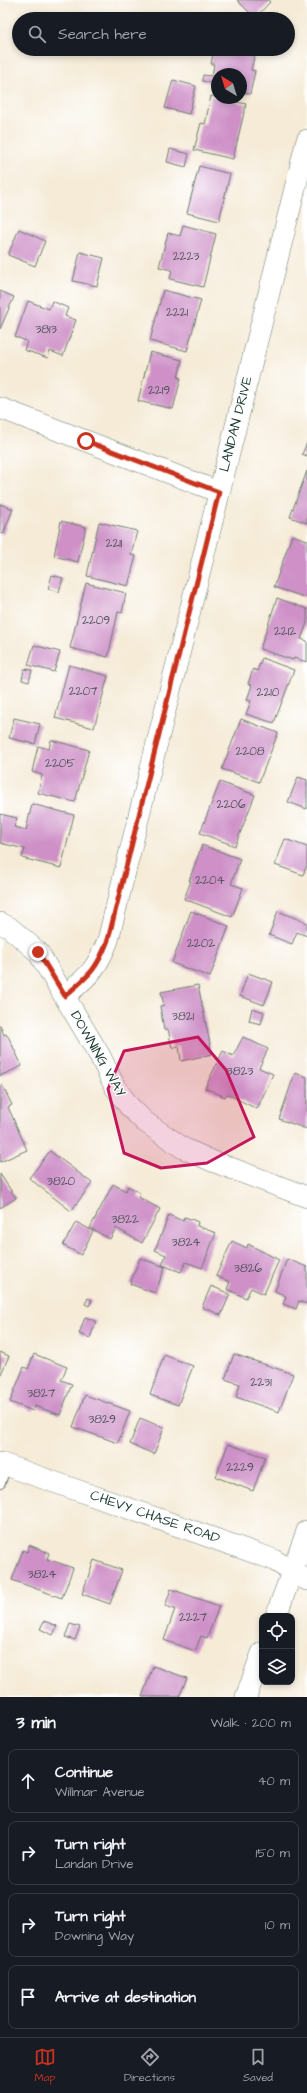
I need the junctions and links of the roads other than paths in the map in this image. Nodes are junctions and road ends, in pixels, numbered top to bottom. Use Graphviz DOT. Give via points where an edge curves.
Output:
graph roads {
  1 [pos="307,140"];
  2 [pos="0,408"];
  3 [pos="219,492"];
  4 [pos="0,923"];
  5 [pos="65,996"];
  6 [pos="307,1197"];
  7 [pos="2,1470"];
  8 [pos="307,1531"];
  9 [pos="300,1575"];
  10 [pos="278,1613"];
  11 [pos="259,1661"];
  12 [pos="246,1697"];
  1 -- 3 [label="street, LANDAN DRIVE"];
  2 -- 3 [label="street"];
  3 -- 5 [label="street, LANDAN DRIVE" via="108,940 93,972"];
  4 -- 5 [label="street, DOWNING WAY" via="10,928 38,952"];
  5 -- 6 [label="street, DOWNING WAY" via="115,1087 145,1122 190,1151"];
  7 -- 9 [label="street, CHEVY CHASE ROAD" via="272,1559"];
  8 -- 9 [label="street"];
  9 -- 10 [label="street"];
  11 -- 12 [label="street"];
}
